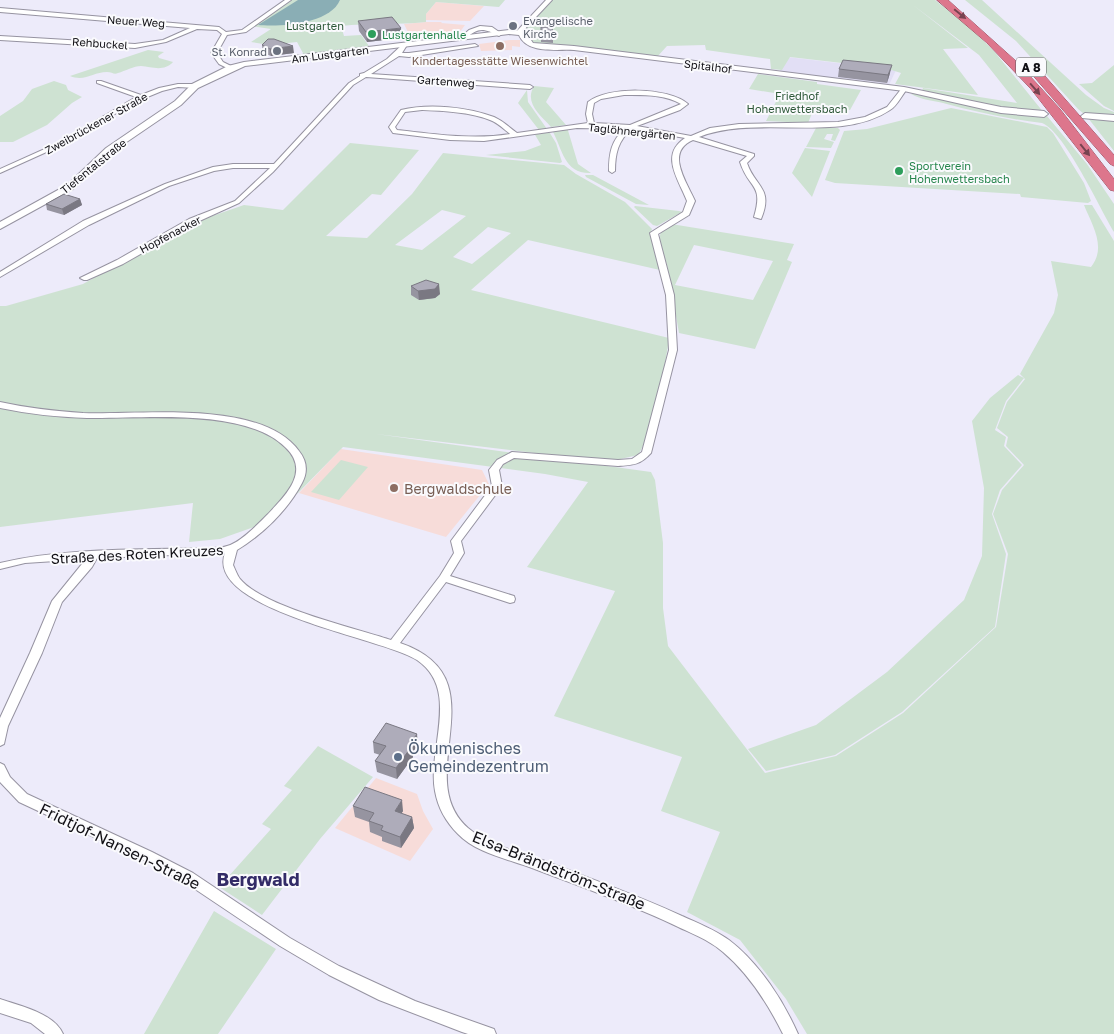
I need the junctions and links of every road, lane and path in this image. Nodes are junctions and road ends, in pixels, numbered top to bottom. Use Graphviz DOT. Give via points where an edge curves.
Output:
graph roads {
  1 [pos="288,0"];
  2 [pos="549,0"];
  3 [pos="942,0"];
  4 [pos="956,0"];
  5 [pos="0,10"];
  6 [pos="197,27"];
  7 [pos="519,32"];
  8 [pos="998,33"];
  9 [pos="225,34"];
  10 [pos="0,38"];
  11 [pos="459,38"];
  12 [pos="404,45"];
  13 [pos="476,46"];
  14 [pos="465,47"];
  15 [pos="1018,52"];
  16 [pos="398,54"];
  17 [pos="231,68"];
  18 [pos="362,75"];
  19 [pos="99,82"];
  20 [pos="195,86"];
  21 [pos="530,87"];
  22 [pos="904,89"];
  23 [pos="142,96"];
  24 [pos="1044,114"];
  25 [pos="1085,116"];
  26 [pos="1114,118"];
  27 [pos="591,125"];
  28 [pos="627,128"];
  29 [pos="515,135"];
  30 [pos="689,138"];
  31 [pos="1114,162"];
  32 [pos="275,166"];
  33 [pos="0,170"];
  34 [pos="612,171"];
  35 [pos="1114,188"];
  36 [pos="758,217"];
  37 [pos="0,226"];
  38 [pos="0,275"];
  39 [pos="84,278"];
  40 [pos="0,405"];
  41 [pos="232,549"];
  42 [pos="92,557"];
  43 [pos="0,566"];
  44 [pos="444,578"];
  45 [pos="510,600"];
  46 [pos="393,645"];
  47 [pos="0,741"];
  48 [pos="0,768"];
  49 [pos="0,1006"];
  50 [pos="56,1034"];
  51 [pos="489,1034"];
  52 [pos="791,1034"];
  1 -- 9 [label="street" via="244,30"];
  2 -- 7 [label="street"];
  3 -- 35 [label="highway, A 8, one-way" via="978,28 1006,56"];
  4 -- 8 [label="highway"];
  5 -- 6 [label="street, Neuer Weg"];
  6 -- 9 [label="street, Neuer Weg" via="219,29"];
  6 -- 10 [label="street, Rehbuckel" via="164,41 135,46"];
  7 -- 11 [label="street, Am Lustgarten"];
  7 -- 22 [label="street, Spitalhof" via="524,34 526,42 534,46 574,48"];
  9 -- 17 [label="street" via="214,53 221,63"];
  11 -- 12 [label="street, Am Lustgarten"];
  11 -- 14 [label="street"];
  12 -- 16 [label="street"];
  12 -- 17 [label="street, Am Lustgarten"];
  13 -- 14 [label="street"];
  14 -- 16 [label="street"];
  15 -- 31 [label="highway, A 8"];
  16 -- 18 [label="street, Hopfenacker"];
  17 -- 20 [label="street, Tiefentalstraße"];
  18 -- 21 [label="street, Gartenweg"];
  18 -- 32 [label="street, Hopfenacker"];
  19 -- 23 [label="street"];
  20 -- 23 [label="street, Zweibrückener Straße" via="182,85"];
  20 -- 37 [label="street, Tiefentalstraße" via="178,103 109,150 70,187"];
  22 -- 24 [label="street, Spitalhof" via="1001,110"];
  22 -- 30 [label="street" via="891,106 857,121 828,125 736,125"];
  23 -- 33 [label="street, Zweibrückener Straße" via="61,144"];
  25 -- 26 [label="street"];
  27 -- 28 [label="street, Taglöhnergärten"];
  27 -- 28 [label="street" via="591,102 609,95 660,96 685,104"];
  27 -- 29 [label="street, Taglöhnergärten"];
  28 -- 30 [label="street, Taglöhnergärten"];
  28 -- 34 [label="street" via="615,142"];
  29 -- 29 [label="street, Taglöhnergärten" via="461,139 395,132 392,127 403,111 422,109 481,116 494,120"];
  30 -- 36 [label="street, Taglöhnergärten" via="752,155 743,162 762,192 764,200"];
  30 -- 44 [label="street" via="678,148 675,157 691,201 688,212 658,229 654,235 670,295 673,343 646,453 634,462 618,463 512,456 500,462 494,470 497,486 456,541 459,553"];
  32 -- 38 [label="street" via="213,169 167,185 86,222"];
  32 -- 39 [label="street, Hopfenacker" via="231,206 192,221 120,262"];
  40 -- 41 [label="street, Straße des Roten Kreuzes" via="71,415 213,418 266,430 298,455 303,470 293,492 278,510"];
  41 -- 42 [label="street, Straße des Roten Kreuzes"];
  41 -- 46 [label="street, Elsa-Brändström-Straße" via="228,564 235,580 247,592 287,610"];
  42 -- 43 [label="street, Straße des Roten Kreuzes" via="25,560"];
  42 -- 47 [label="street" via="57,601 2,726"];
  44 -- 45 [label="street"];
  44 -- 46 [label="street"];
  46 -- 52 [label="street, Elsa-Brändström-Straße" via="420,656 434,667 446,691 440,792 450,816 463,830 494,847 657,910 708,935 728,948 751,974 778,1008"];
  48 -- 51 [label="street, Fridtjof-Nansen-Straße" via="5,780 23,798 183,874 213,891 286,943 348,979 439,1018"];
  49 -- 50 [label="street" via="36,1018"];
}
